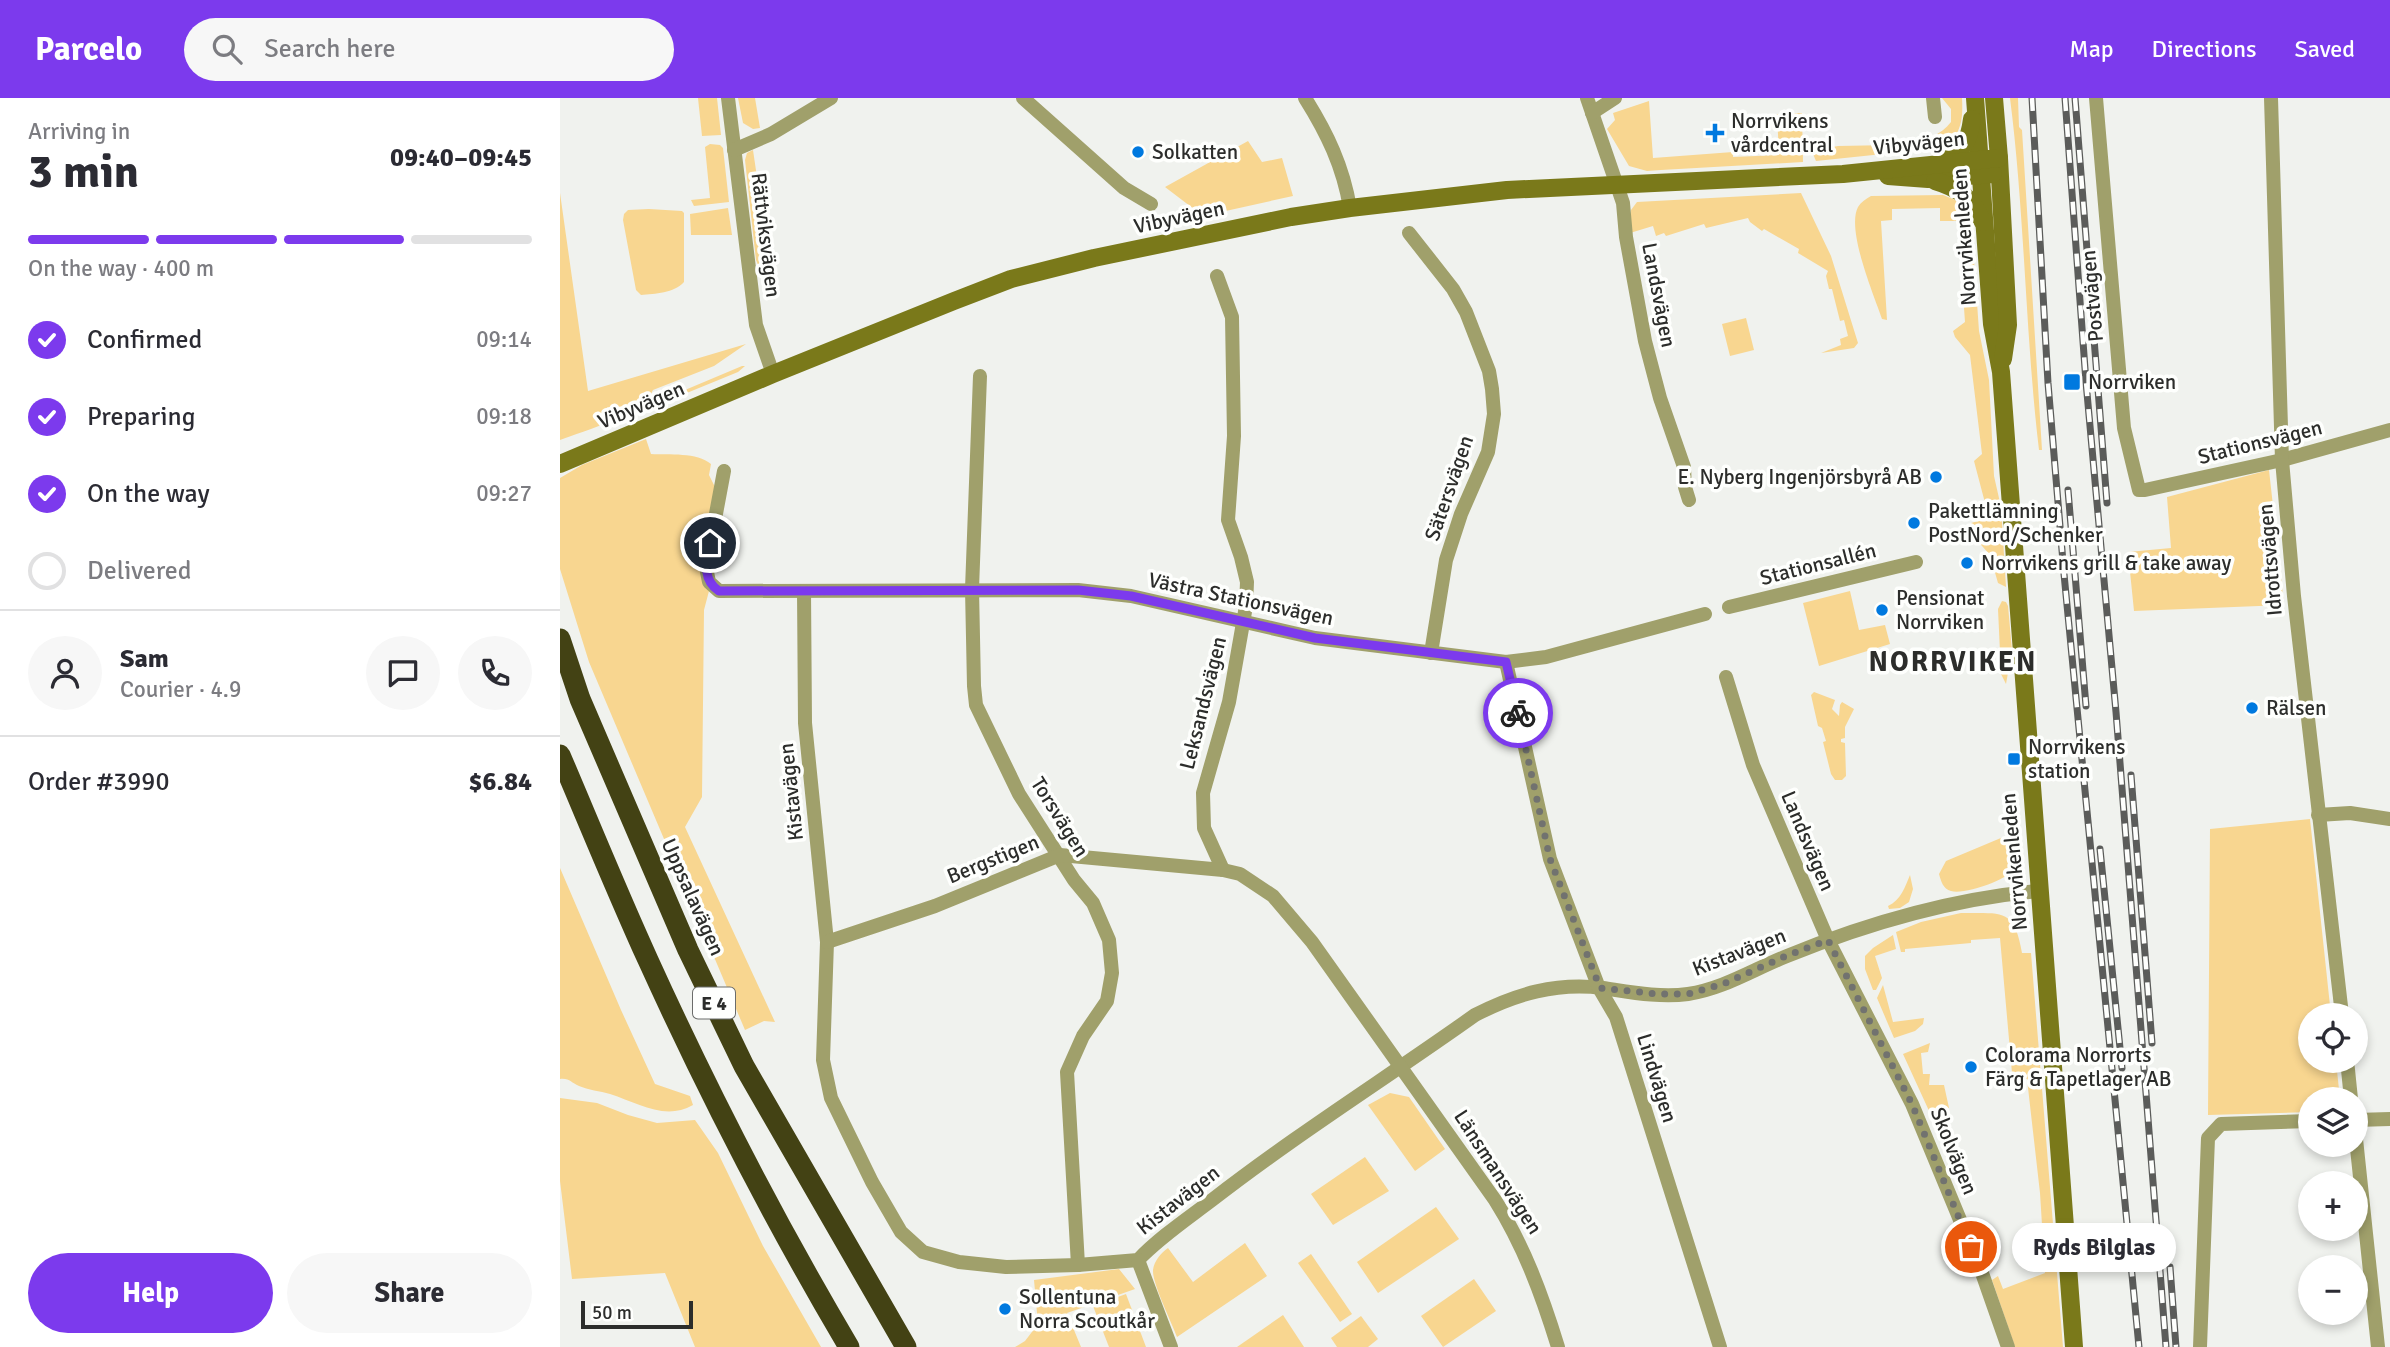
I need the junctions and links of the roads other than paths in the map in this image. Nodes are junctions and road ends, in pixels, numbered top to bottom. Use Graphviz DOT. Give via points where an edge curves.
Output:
graph roads {
  1 [pos="728,98"];
  2 [pos="831,98"];
  3 [pos="1023,98"];
  4 [pos="1304,98"];
  5 [pos="1587,98"];
  6 [pos="1615,98"];
  7 [pos="1933,98"];
  8 [pos="1975,98"];
  9 [pos="1994,98"];
  10 [pos="2096,98"];
  11 [pos="2272,98"];
  12 [pos="1592,113"];
  13 [pos="1935,117"];
  14 [pos="734,150"];
  15 [pos="1939,162"];
  16 [pos="1991,167"];
  17 [pos="1843,174"];
  18 [pos="1928,179"];
  19 [pos="1618,184"];
  20 [pos="1151,204"];
  21 [pos="1350,208"];
  22 [pos="1985,227"];
  23 [pos="1409,233"];
  24 [pos="1217,276"];
  25 [pos="2001,372"];
  26 [pos="773,374"];
  27 [pos="980,376"];
  28 [pos="2390,430"];
  29 [pos="2282,460"];
  30 [pos="560,464"];
  31 [pos="724,471"];
  32 [pos="2139,490"];
  33 [pos="1689,500"];
  34 [pos="1916,562"];
  35 [pos="972,589"];
  36 [pos="804,591"];
  37 [pos="1729,607"];
  38 [pos="1705,614"];
  39 [pos="1243,623"];
  40 [pos="560,639"];
  41 [pos="1431,653"];
  42 [pos="1506,662"];
  43 [pos="1726,677"];
  44 [pos="560,755"];
  45 [pos="2318,815"];
  46 [pos="2390,819"];
  47 [pos="1060,855"];
  48 [pos="1223,870"];
  49 [pos="2038,891"];
  50 [pos="1828,940"];
  51 [pos="827,942"];
  52 [pos="1600,988"];
  53 [pos="2341,1003"];
  54 [pos="1402,1067"];
  55 [pos="2390,1119"];
  56 [pos="2368,1120"];
  57 [pos="2298,1121"];
  58 [pos="2358,1157"];
  59 [pos="1138,1260"];
  60 [pos="1079,1265"];
  61 [pos="849,1347"];
  62 [pos="906,1347"];
  63 [pos="1171,1347"];
  64 [pos="1558,1347"];
  65 [pos="1720,1347"];
  66 [pos="2008,1347"];
  67 [pos="2074,1347"];
  68 [pos="2200,1347"];
  69 [pos="2378,1347"];
  1 -- 14 [label="street, Rättviksvägen"];
  2 -- 14 [label="street"];
  3 -- 20 [label="street" via="1124,188"];
  4 -- 21 [label="street" via="1327,133"];
  5 -- 12 [label="street, Landsvägen"];
  6 -- 12 [label="street"];
  7 -- 13 [label="street"];
  8 -- 15 [label="street" via="1966,142 1957,154"];
  8 -- 16 [label="street, Norrvikenleden"];
  9 -- 16 [label="street, Norrvikenleden"];
  10 -- 32 [label="street, Postvägen" via="2124,428"];
  11 -- 29 [label="street, Idrottsvägen"];
  12 -- 19 [label="street, Landsvägen"];
  14 -- 26 [label="street, Rättviksvägen" via="756,325"];
  15 -- 16 [label="street, Vibyvägen"];
  15 -- 17 [label="street, Vibyvägen"];
  16 -- 18 [label="street, Vibyvägen"];
  16 -- 22 [label="street, Norrvikenleden"];
  16 -- 25 [label="street, Norrvikenleden" via="2008,325"];
  17 -- 18 [label="street, Vibyvägen"];
  17 -- 19 [label="street, Vibyvägen"];
  18 -- 22 [label="street" via="1962,192"];
  19 -- 21 [label="street, Vibyvägen" via="1507,190"];
  19 -- 33 [label="street, Landsvägen" via="1645,341 1684,467"];
  21 -- 26 [label="street, Vibyvägen" via="1094,258 1011,279"];
  22 -- 25 [label="street, Norrvikenleden" via="1992,324"];
  23 -- 41 [label="street, Sätersvägen" via="1466,312 1489,371 1493,402 1488,452 1446,560"];
  24 -- 39 [label="street, Leksandsvägen" via="1232,317 1234,436 1228,520 1247,582"];
  25 -- 49 [label="street, Norrvikenleden"];
  26 -- 30 [label="street, Vibyvägen"];
  27 -- 35 [label="street, Torsvägen"];
  28 -- 29 [label="street, Stationsvägen"];
  29 -- 32 [label="street, Stationsvägen"];
  29 -- 45 [label="street, Idrottsvägen"];
  31 -- 36 [label="street, Västra Stationsvägen" via="706,567 709,582 719,591"];
  34 -- 37 [label="street, Stationsallén"];
  35 -- 36 [label="street, Västra Stationsvägen"];
  35 -- 39 [label="street, Västra Stationsvägen" via="1078,590 1131,596"];
  35 -- 47 [label="street, Torsvägen" via="976,705 1019,794"];
  36 -- 51 [label="street, Kistavägen" via="805,723"];
  38 -- 42 [label="street, Västra Stationsvägen" via="1546,657"];
  39 -- 41 [label="street, Västra Stationsvägen"];
  39 -- 48 [label="street, Leksandsvägen" via="1229,702 1203,793 1204,828"];
  40 -- 62 [label="highway, Uppsalavägen / E 4" via="580,699 733,1043"];
  41 -- 42 [label="street, Västra Stationsvägen"];
  42 -- 52 [label="street, Lindvägen" via="1550,859"];
  43 -- 50 [label="street, Landsvägen" via="1753,765"];
  44 -- 61 [label="highway, E 4" via="647,959 704,1078 805,1274"];
  45 -- 46 [label="street" via="2350,813"];
  45 -- 53 [label="street, Idrottsvägen"];
  47 -- 48 [label="street, Bergstigen"];
  47 -- 51 [label="street, Bergstigen" via="935,906"];
  47 -- 60 [label="street, Torsvägen" via="1102,921 1112,973 1107,1001 1083,1036 1067,1072"];
  48 -- 54 [label="street" via="1240,874 1273,896"];
  49 -- 50 [label="street, Kistavägen" via="1933,907"];
  49 -- 67 [label="street, Norrvikenleden"];
  50 -- 52 [label="street, Kistavägen" via="1688,994"];
  50 -- 66 [label="street, Skolvägen" via="1912,1104"];
  51 -- 60 [label="street, Kistavägen" via="823,1060 831,1098 901,1233 923,1252 959,1262 1006,1267"];
  52 -- 54 [label="street, Kistavägen" via="1531,990 1504,1000"];
  52 -- 65 [label="street, Lindvägen" via="1616,1017"];
  54 -- 59 [label="street, Kistavägen" via="1246,1173 1156,1240"];
  54 -- 64 [label="street, Länsmansvägen" via="1513,1227"];
  55 -- 56 [label="street"];
  57 -- 68 [label="street" via="2221,1124 2208,1138"];
  58 -- 69 [label="street"];
  59 -- 60 [label="street, Kistavägen"];
  59 -- 63 [label="street"];
}
